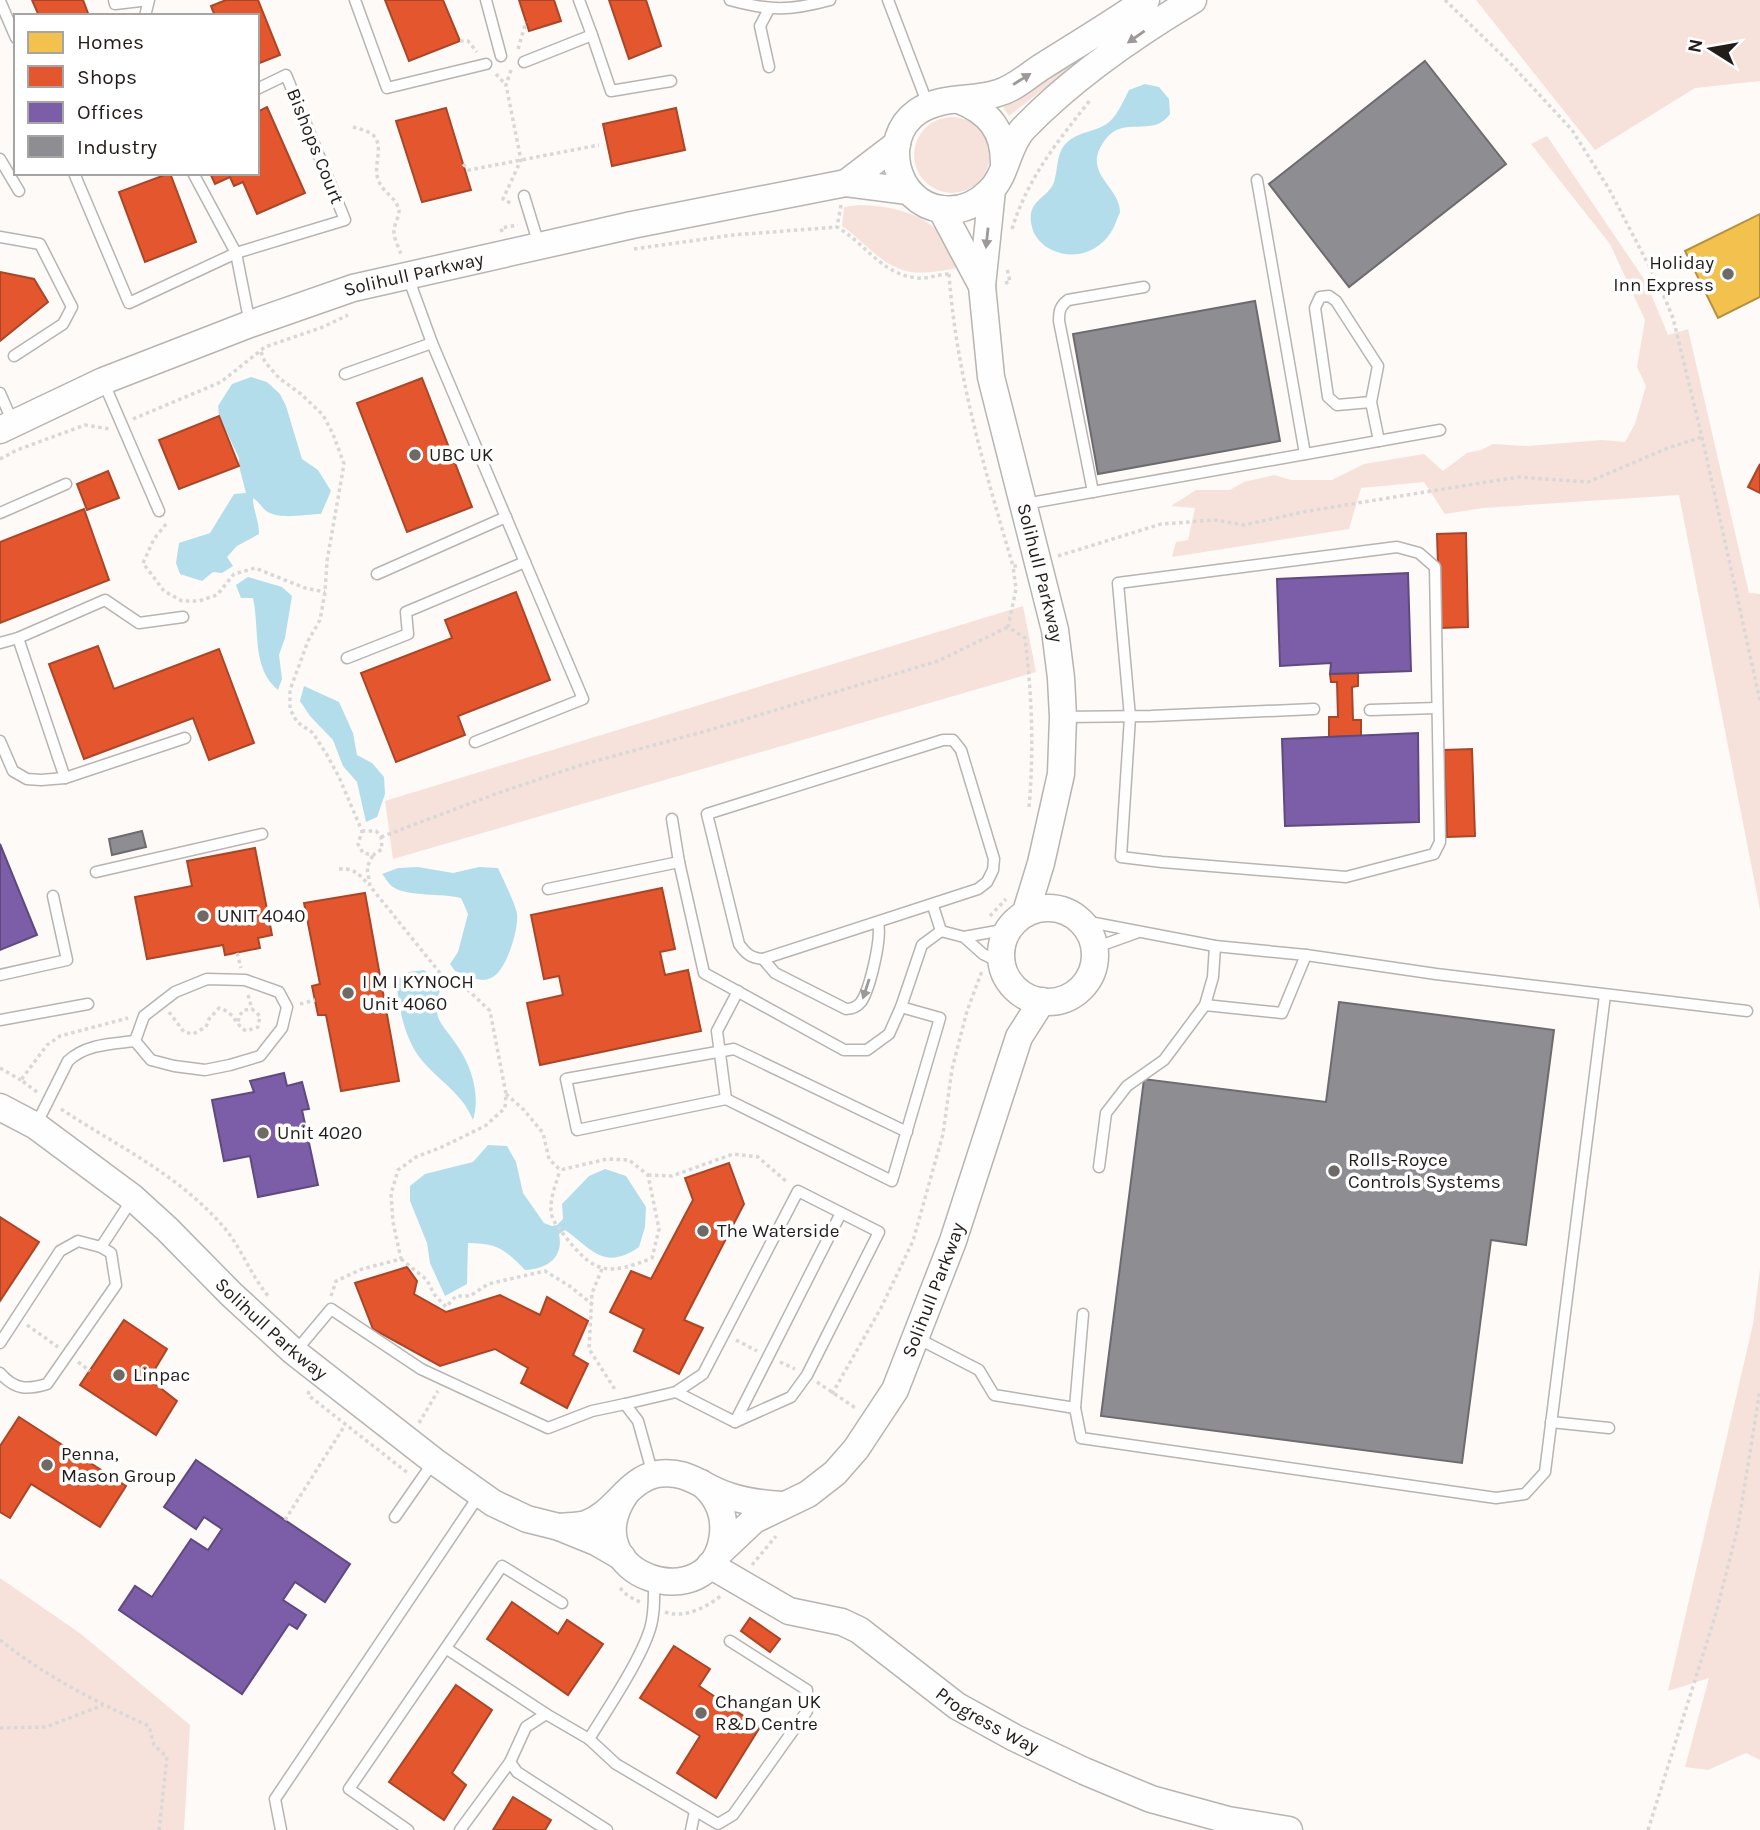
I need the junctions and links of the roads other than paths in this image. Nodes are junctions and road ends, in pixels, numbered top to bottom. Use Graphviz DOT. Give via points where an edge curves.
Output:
graph roads {
  1 [pos="114,0"];
  2 [pos="149,0"];
  3 [pos="355,0"];
  4 [pos="486,0"];
  5 [pos="579,0"];
  6 [pos="730,0"];
  7 [pos="830,0"];
  8 [pos="887,0"];
  9 [pos="1146,0"];
  10 [pos="1193,0"];
  11 [pos="0,1"];
  12 [pos="769,9"];
  13 [pos="14,33"];
  14 [pos="592,35"];
  15 [pos="501,56"];
  16 [pos="519,59"];
  17 [pos="486,64"];
  18 [pos="769,67"];
  19 [pos="671,81"];
  20 [pos="259,88"];
  21 [pos="959,100"];
  22 [pos="928,105"];
  23 [pos="897,144"];
  24 [pos="0,159"];
  25 [pos="1004,163"];
  26 [pos="75,175"];
  27 [pos="194,175"];
  28 [pos="1257,180"];
  29 [pos="846,183"];
  30 [pos="992,190"];
  31 [pos="19,191"];
  32 [pos="908,191"];
  33 [pos="524,196"];
  34 [pos="941,209"];
  35 [pos="0,237"];
  36 [pos="539,245"];
  37 [pos="236,253"];
  38 [pos="408,275"];
  39 [pos="982,286"];
  40 [pos="1144,287"];
  41 [pos="250,324"];
  42 [pos="432,343"];
  43 [pos="14,356"];
  44 [pos="345,374"];
  45 [pos="103,381"];
  46 [pos="0,393"];
  47 [pos="1371,402"];
  48 [pos="7,427"];
  49 [pos="1440,430"];
  50 [pos="1379,441"];
  51 [pos="1305,454"];
  52 [pos="66,484"];
  53 [pos="1093,492"];
  54 [pos="1022,505"];
  55 [pos="159,510"];
  56 [pos="0,513"];
  57 [pos="506,517"];
  58 [pos="525,562"];
  59 [pos="377,574"];
  60 [pos="183,617"];
  61 [pos="18,638"];
  62 [pos="0,643"];
  63 [pos="347,658"];
  64 [pos="1437,708"];
  65 [pos="1314,709"];
  66 [pos="1370,710"];
  67 [pos="1063,717"];
  68 [pos="1130,717"];
  69 [pos="185,738"];
  70 [pos="0,741"];
  71 [pos="475,742"];
  72 [pos="65,778"];
  73 [pos="671,819"];
  74 [pos="262,834"];
  75 [pos="679,862"];
  76 [pos="1041,863"];
  77 [pos="96,872"];
  78 [pos="548,889"];
  79 [pos="54,896"];
  80 [pos="933,906"];
  81 [pos="1014,913"];
  82 [pos="1073,915"];
  83 [pos="878,923"];
  84 [pos="941,931"];
  85 [pos="1139,932"];
  86 [pos="964,937"];
  87 [pos="1215,946"];
  88 [pos="1094,948"];
  89 [pos="1306,955"];
  90 [pos="763,959"];
  91 [pos="1001,963"];
  92 [pos="0,975"];
  93 [pos="738,991"];
  94 [pos="1605,995"];
  95 [pos="1030,996"];
  96 [pos="89,1004"];
  97 [pos="1205,1005"];
  98 [pos="901,1007"];
  99 [pos="1748,1011"];
  100 [pos="0,1020"];
  101 [pos="135,1041"];
  102 [pos="720,1051"];
  103 [pos="726,1099"];
  104 [pos="0,1107"];
  105 [pos="36,1126"];
  106 [pos="907,1132"];
  107 [pos="1099,1167"];
  108 [pos="133,1198"];
  109 [pos="841,1213"];
  110 [pos="101,1247"];
  111 [pos="1083,1314"];
  112 [pos="917,1338"];
  113 [pos="0,1343"];
  114 [pos="295,1352"];
  115 [pos="0,1374"];
  116 [pos="676,1392"];
  117 [pos="625,1404"];
  118 [pos="1075,1408"];
  119 [pos="735,1422"];
  120 [pos="1551,1422"];
  121 [pos="1609,1428"];
  122 [pos="434,1461"];
  123 [pos="653,1475"];
  124 [pos="701,1483"];
  125 [pos="626,1493"];
  126 [pos="480,1494"];
  127 [pos="785,1505"];
  128 [pos="396,1517"];
  129 [pos="559,1527"];
  130 [pos="622,1557"];
  131 [pos="714,1559"];
  132 [pos="654,1580"];
  133 [pos="562,1603"];
  134 [pos="730,1641"];
  135 [pos="447,1649"];
  136 [pos="546,1714"];
  137 [pos="589,1739"];
  138 [pos="510,1762"];
  139 [pos="695,1811"];
  140 [pos="721,1827"];
  141 [pos="281,1830"];
  142 [pos="408,1830"];
  143 [pos="460,1830"];
  144 [pos="607,1830"];
  145 [pos="691,1830"];
  146 [pos="1289,1830"];
  1 -- 2 [label="lane" via="116,4"];
  3 -- 17 [label="lane" via="387,88"];
  4 -- 15 [label="lane"];
  5 -- 14 [label="lane"];
  6 -- 12 [label="lane"];
  7 -- 12 [label="lane" via="798,9"];
  8 -- 22 [label="lane"];
  21 -- 9 [label="street, one-way" via="1000,93"];
  10 -- 25 [label="street, one-way" via="1094,66 1055,99 1022,130"];
  11 -- 13 [label="lane"];
  12 -- 18 [label="lane" via="760,26"];
  14 -- 16 [label="lane"];
  14 -- 19 [label="lane" via="611,91"];
  20 -- 37 [label="lane, Bishops Court" via="286,75 345,220"];
  21 -- 22 [label="street"];
  21 -- 25 [label="street" via="977,107 999,130"];
  22 -- 23 [label="street" via="914,114"];
  23 -- 29 [label="street"];
  23 -- 32 [label="street" via="899,177"];
  24 -- 31 [label="lane"];
  25 -- 30 [label="street"];
  26 -- 37 [label="lane, Bishops Court" via="129,303"];
  27 -- 37 [label="lane"];
  28 -- 51 [label="lane"];
  29 -- 32 [label="street"];
  29 -- 36 [label="street, Solihull Parkway"];
  30 -- 34 [label="street" via="971,206"];
  30 -- 39 [label="street, one-way"];
  32 -- 34 [label="street" via="915,199"];
  33 -- 36 [label="lane"];
  34 -- 39 [label="street"];
  35 -- 43 [label="lane" via="40,244 72,307 63,324"];
  36 -- 38 [label="street, Solihull Parkway"];
  37 -- 41 [label="lane"];
  38 -- 41 [label="street, Solihull Parkway" via="353,288"];
  38 -- 42 [label="lane"];
  39 -- 54 [label="street, Solihull Parkway" via="991,377"];
  40 -- 53 [label="lane" via="1068,300 1059,311"];
  41 -- 45 [label="street, Solihull Parkway"];
  42 -- 44 [label="lane"];
  42 -- 57 [label="lane"];
  45 -- 48 [label="street, Solihull Parkway"];
  45 -- 55 [label="lane"];
  46 -- 48 [label="lane"];
  47 -- 47 [label="lane" via="1337,405 1328,397 1315,308 1320,298 1329,296 1336,301 1378,366"];
  47 -- 50 [label="lane"];
  49 -- 50 [label="lane"];
  50 -- 51 [label="lane"];
  51 -- 53 [label="lane"];
  52 -- 56 [label="lane"];
  53 -- 54 [label="lane"];
  54 -- 67 [label="street, Solihull Parkway" via="1025,564 1055,630"];
  57 -- 58 [label="lane"];
  57 -- 59 [label="lane"];
  58 -- 63 [label="lane" via="406,612 408,634"];
  58 -- 71 [label="lane" via="583,699"];
  60 -- 61 [label="lane" via="139,622 105,600"];
  61 -- 62 [label="lane"];
  61 -- 72 [label="lane"];
  64 -- 66 [label="lane"];
  64 -- 68 [label="lane" via="1435,567 1419,553 1397,547 1118,583"];
  64 -- 68 [label="lane" via="1440,842 1434,854 1346,877 1121,857"];
  65 -- 68 [label="lane"];
  67 -- 68 [label="lane"];
  67 -- 76 [label="street, Solihull Parkway" via="1060,774"];
  69 -- 72 [label="lane"];
  70 -- 72 [label="lane" via="13,771 27,779"];
  73 -- 75 [label="lane"];
  74 -- 77 [label="lane"];
  75 -- 78 [label="lane"];
  75 -- 93 [label="lane" via="704,973"];
  76 -- 81 [label="street, Solihull Parkway"];
  76 -- 82 [label="street" via="1050,887"];
  79 -- 92 [label="lane" via="67,960"];
  80 -- 83 [label="lane"];
  80 -- 84 [label="lane"];
  80 -- 90 [label="lane" via="978,889 993,870 994,859 961,750 953,740 707,814 739,944 746,954"];
  81 -- 82 [label="street" via="1051,907"];
  81 -- 86 [label="lane"];
  81 -- 91 [label="street" via="1001,948"];
  82 -- 85 [label="lane"];
  82 -- 88 [label="street" via="1089,932"];
  83 -- 90 [label="lane"];
  83 -- 90 [label="lane, one-way" via="877,950 863,1000 852,1009 775,973"];
  84 -- 86 [label="lane"];
  84 -- 98 [label="lane" via="922,945"];
  85 -- 87 [label="lane"];
  85 -- 88 [label="lane"];
  86 -- 91 [label="lane"];
  87 -- 89 [label="lane"];
  87 -- 97 [label="lane"];
  88 -- 95 [label="street" via="1092,969 1080,989 1067,998"];
  89 -- 94 [label="lane"];
  89 -- 97 [label="lane" via="1282,1013"];
  91 -- 95 [label="street" via="1009,981"];
  93 -- 98 [label="lane" via="844,1050 867,1050 889,1034"];
  93 -- 102 [label="lane" via="717,1031"];
  94 -- 99 [label="lane"];
  94 -- 120 [label="lane"];
  95 -- 112 [label="street, Solihull Parkway" via="957,1229"];
  96 -- 100 [label="lane"];
  97 -- 107 [label="lane" via="1164,1060 1127,1086 1105,1113"];
  98 -- 106 [label="lane" via="940,1018"];
  101 -- 101 [label="lane" via="150,1060 205,1070 230,1065 260,1056 282,1028 287,1007 279,992 245,980 207,979 175,992 144,1016"];
  101 -- 105 [label="lane" via="76,1053"];
  102 -- 103 [label="lane"];
  102 -- 103 [label="lane" via="566,1079 577,1130"];
  102 -- 106 [label="lane" via="734,1049"];
  103 -- 106 [label="lane" via="892,1181"];
  104 -- 105 [label="street, Solihull Parkway"];
  105 -- 108 [label="street, Solihull Parkway"];
  108 -- 110 [label="lane"];
  108 -- 114 [label="street, Solihull Parkway"];
  109 -- 116 [label="lane" via="798,1191 704,1374"];
  109 -- 119 [label="lane"];
  109 -- 119 [label="lane" via="879,1232 807,1375 791,1397"];
  110 -- 113 [label="lane" via="78,1241 60,1251"];
  110 -- 115 [label="lane" via="111,1253 116,1286 47,1384 28,1390"];
  111 -- 118 [label="lane"];
  112 -- 118 [label="lane" via="979,1370 994,1395"];
  112 -- 127 [label="street, Solihull Parkway" via="895,1390 856,1448 835,1473"];
  114 -- 117 [label="lane" via="331,1309 421,1369 548,1428"];
  114 -- 122 [label="street, Solihull Parkway"];
  116 -- 117 [label="lane"];
  116 -- 119 [label="lane"];
  117 -- 123 [label="lane" via="638,1421"];
  118 -- 120 [label="lane" via="1081,1438 1496,1498 1525,1494 1545,1472"];
  120 -- 121 [label="lane"];
  122 -- 126 [label="street, Solihull Parkway"];
  122 -- 128 [label="lane"];
  123 -- 124 [label="street" via="685,1475"];
  123 -- 125 [label="street"];
  124 -- 127 [label="street" via="756,1504"];
  124 -- 131 [label="street" via="720,1506 724,1521"];
  125 -- 129 [label="street" via="586,1524"];
  125 -- 130 [label="street" via="614,1530"];
  126 -- 129 [label="street, Solihull Parkway" via="527,1519"];
  126 -- 141 [label="lane" via="275,1799"];
  127 -- 131 [label="street, Solihull Parkway" via="754,1520"];
  129 -- 130 [label="street, Solihull Parkway"];
  130 -- 132 [label="street" via="636,1572"];
  131 -- 132 [label="street" via="693,1577 677,1582"];
  131 -- 146 [label="street, Progress Way" via="789,1611 859,1630 957,1706 1084,1771 1151,1799 1228,1820"];
  132 -- 137 [label="lane" via="650,1630"];
  133 -- 135 [label="lane" via="502,1566"];
  134 -- 140 [label="lane" via="807,1690 807,1710"];
  135 -- 136 [label="lane"];
  135 -- 142 [label="lane" via="349,1788"];
  136 -- 137 [label="lane"];
  136 -- 138 [label="lane" via="526,1727"];
  137 -- 139 [label="lane" via="616,1764"];
  138 -- 143 [label="lane"];
  138 -- 144 [label="lane" via="517,1772"];
  139 -- 140 [label="lane"];
  139 -- 145 [label="lane"];
}
